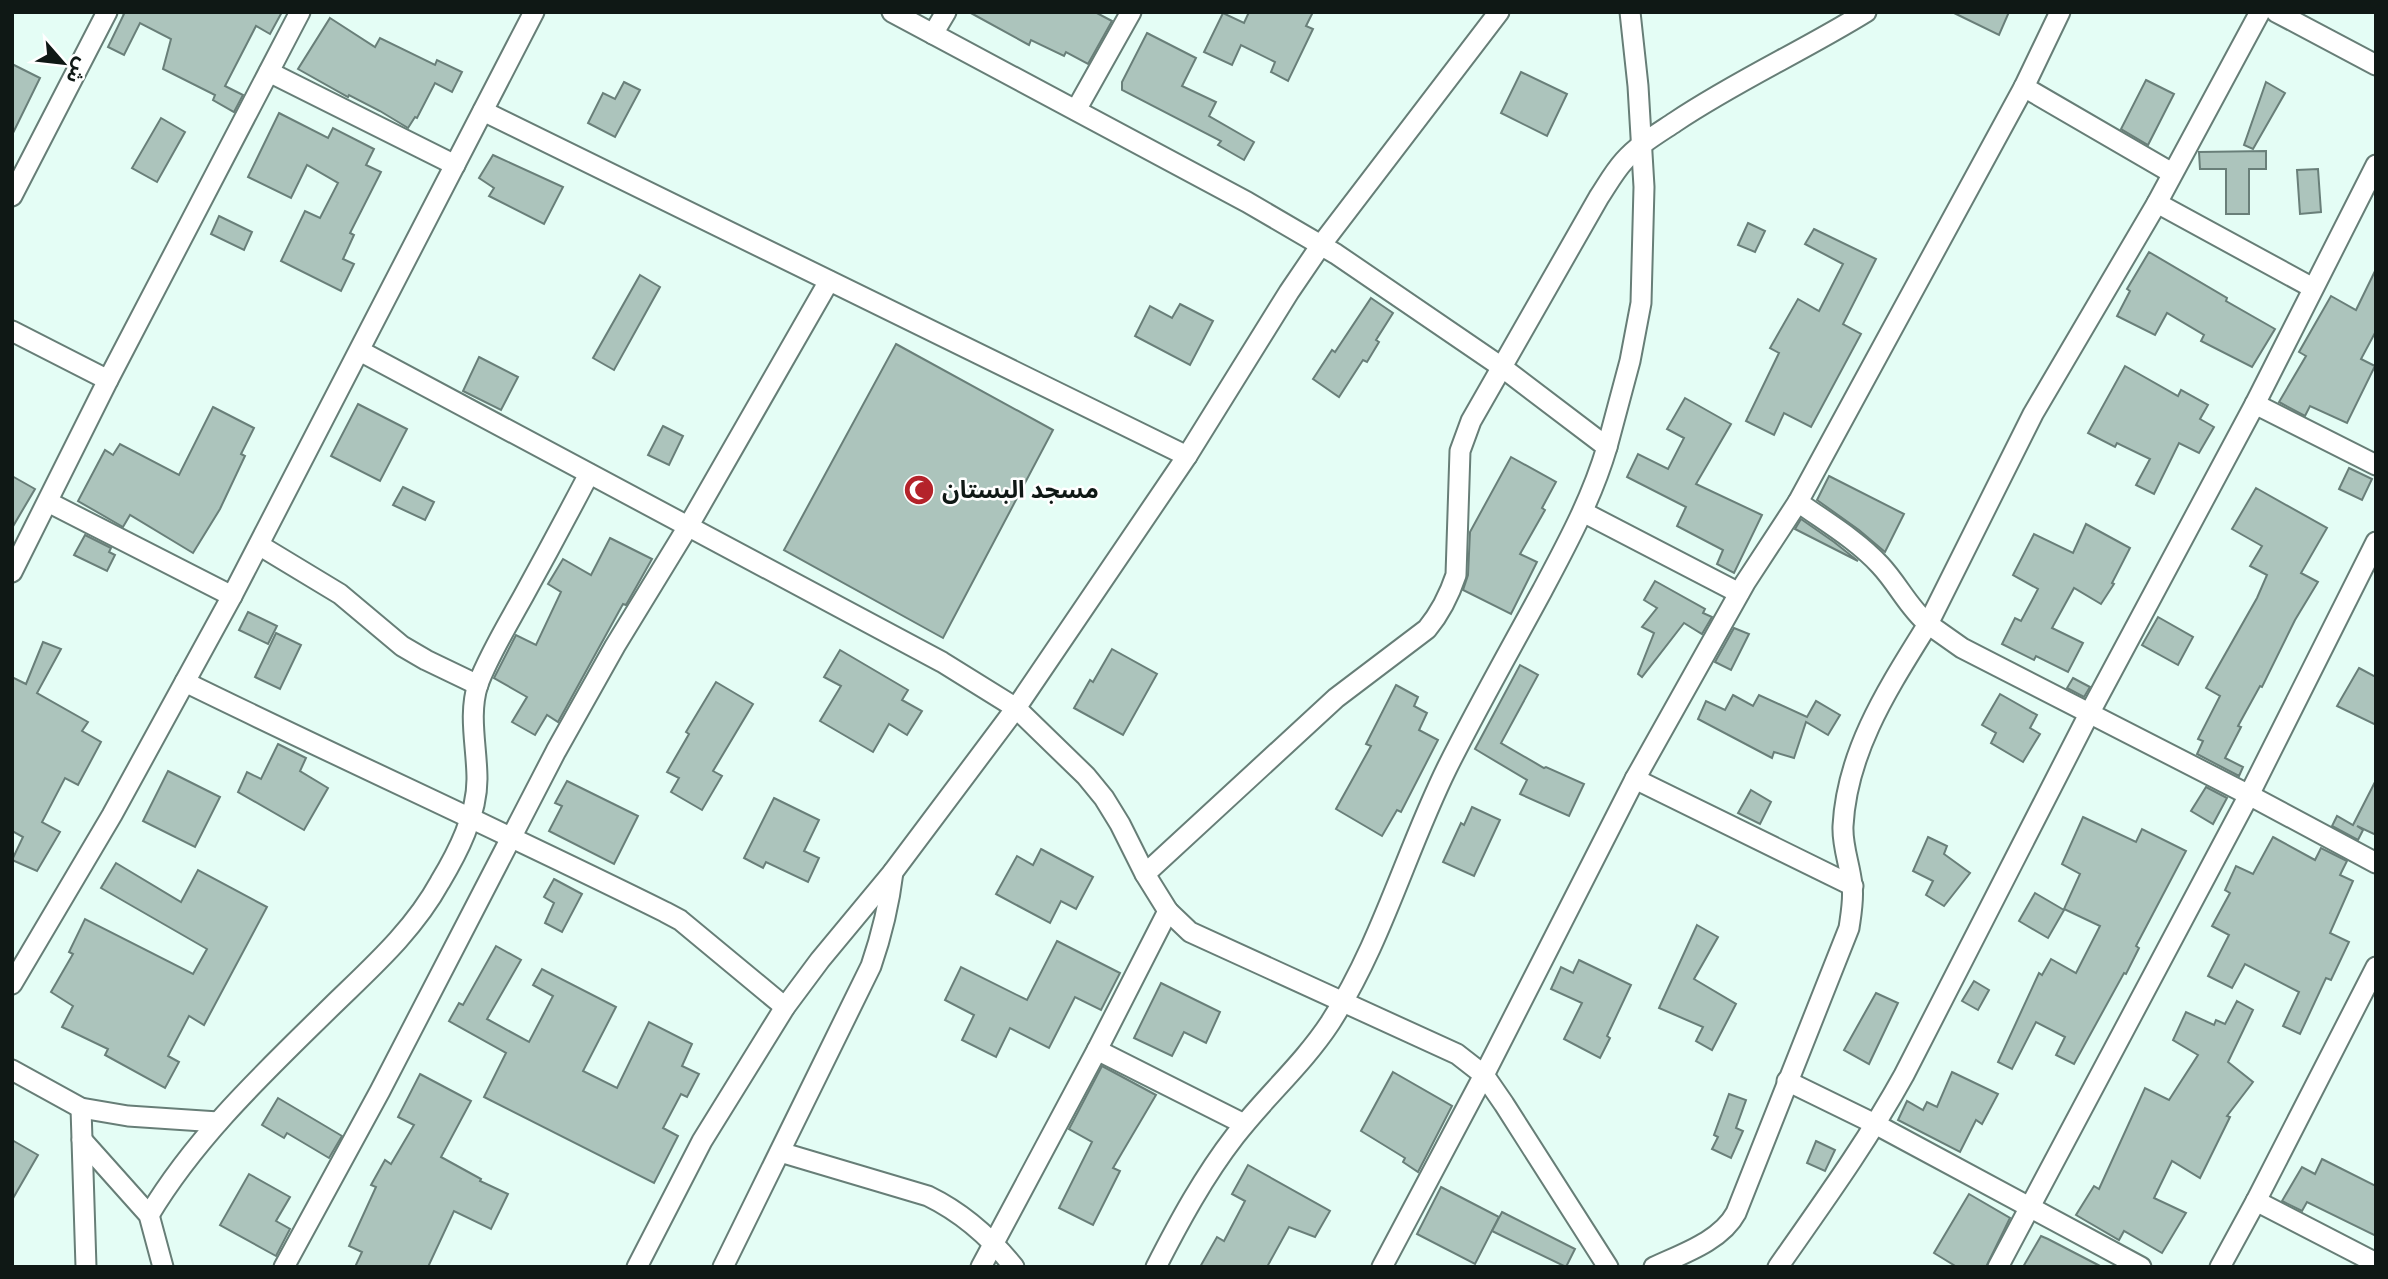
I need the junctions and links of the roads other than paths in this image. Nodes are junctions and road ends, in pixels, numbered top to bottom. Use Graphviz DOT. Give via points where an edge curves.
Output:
graph roads {
  1 [pos="107,12"];
  2 [pos="300,12"];
  3 [pos="534,12"];
  4 [pos="892,12"];
  5 [pos="946,12"];
  6 [pos="1131,12"];
  7 [pos="1499,12"];
  8 [pos="1629,12"];
  9 [pos="1866,12"];
  10 [pos="2060,12"];
  11 [pos="2260,12"];
  12 [pos="2276,12"];
  13 [pos="933,34"];
  14 [pos="2376,65"];
  15 [pos="269,72"];
  16 [pos="2024,87"];
  17 [pos="1076,110"];
  18 [pos="482,111"];
  19 [pos="1641,145"];
  20 [pos="455,165"];
  21 [pos="2376,165"];
  22 [pos="2172,173"];
  23 [pos="12,196"];
  24 [pos="2157,203"];
  25 [pos="1321,245"];
  26 [pos="829,281"];
  27 [pos="2313,288"];
  28 [pos="12,331"];
  29 [pos="360,351"];
  30 [pos="1503,368"];
  31 [pos="108,380"];
  32 [pos="2255,404"];
  33 [pos="1607,447"];
  34 [pos="1187,456"];
  35 [pos="2376,465"];
  36 [pos="590,474"];
  37 [pos="48,502"];
  38 [pos="1798,502"];
  39 [pos="1583,512"];
  40 [pos="689,526"];
  41 [pos="2376,542"];
  42 [pos="260,545"];
  43 [pos="12,572"];
  44 [pos="1739,593"];
  45 [pos="232,596"];
  46 [pos="1928,624"];
  47 [pos="185,682"];
  48 [pos="478,685"];
  49 [pos="1016,708"];
  50 [pos="2089,714"];
  51 [pos="1634,779"];
  52 [pos="2249,795"];
  53 [pos="470,818"];
  54 [pos="510,836"];
  55 [pos="2376,863"];
  56 [pos="893,872"];
  57 [pos="1145,874"];
  58 [pos="1853,886"];
  59 [pos="1168,911"];
  60 [pos="2376,967"];
  61 [pos="12,984"];
  62 [pos="1343,1002"];
  63 [pos="785,1007"];
  64 [pos="1097,1050"];
  65 [pos="12,1070"];
  66 [pos="1484,1075"];
  67 [pos="1787,1081"];
  68 [pos="81,1108"];
  69 [pos="218,1122"];
  70 [pos="1244,1124"];
  71 [pos="1875,1124"];
  72 [pos="82,1140"];
  73 [pos="780,1152"];
  74 [pos="2256,1201"];
  75 [pos="2029,1207"];
  76 [pos="149,1215"];
  77 [pos="156,1242"];
  78 [pos="993,1243"];
  79 [pos="2376,1263"];
  80 [pos="86,1267"];
  81 [pos="146,1267"];
  82 [pos="163,1267"];
  83 [pos="284,1267"];
  84 [pos="637,1267"];
  85 [pos="723,1267"];
  86 [pos="981,1267"];
  87 [pos="1014,1267"];
  88 [pos="1156,1267"];
  89 [pos="1382,1267"];
  90 [pos="1608,1267"];
  91 [pos="1654,1267"];
  92 [pos="1778,1267"];
  93 [pos="1998,1267"];
  94 [pos="2141,1267"];
  95 [pos="2220,1267"];
  1 -- 23 [label="street"];
  2 -- 15 [label="street"];
  3 -- 18 [label="street"];
  4 -- 13 [label="street"];
  5 -- 13 [label="street"];
  6 -- 17 [label="street"];
  7 -- 25 [label="street"];
  8 -- 19 [label="street"];
  9 -- 19 [label="street" via="1737,84"];
  10 -- 16 [label="street"];
  11 -- 22 [label="street"];
  12 -- 14 [label="street"];
  13 -- 17 [label="street"];
  15 -- 20 [label="street"];
  15 -- 31 [label="street"];
  16 -- 22 [label="street"];
  16 -- 38 [label="street"];
  17 -- 25 [label="street"];
  18 -- 20 [label="street"];
  18 -- 26 [label="street"];
  19 -- 30 [label="street" via="1599,197"];
  19 -- 33 [label="street" via="1641,303"];
  20 -- 29 [label="street"];
  21 -- 27 [label="street"];
  22 -- 24 [label="street"];
  24 -- 27 [label="street"];
  24 -- 46 [label="street" via="2034,414"];
  25 -- 30 [label="street"];
  25 -- 34 [label="street"];
  26 -- 34 [label="street"];
  26 -- 40 [label="street"];
  27 -- 32 [label="street"];
  28 -- 31 [label="street"];
  29 -- 36 [label="street"];
  29 -- 42 [label="street"];
  30 -- 33 [label="street"];
  30 -- 57 [label="street" via="1471,421 1460,451 1458,562 1450,594 1437,617 1336,698"];
  31 -- 37 [label="street"];
  32 -- 35 [label="street"];
  32 -- 50 [label="street"];
  33 -- 39 [label="street"];
  34 -- 49 [label="street"];
  36 -- 40 [label="street"];
  36 -- 48 [label="street"];
  37 -- 43 [label="street"];
  37 -- 45 [label="street"];
  38 -- 44 [label="street"];
  38 -- 46 [label="street" via="1866,551"];
  39 -- 44 [label="street"];
  39 -- 62 [label="street" via="1447,768"];
  40 -- 49 [label="street" via="942,662"];
  40 -- 54 [label="street" via="615,646"];
  41 -- 52 [label="street"];
  42 -- 45 [label="street"];
  42 -- 48 [label="street" via="340,594 402,646"];
  44 -- 51 [label="street"];
  45 -- 47 [label="street"];
  46 -- 50 [label="street" via="1962,648"];
  46 -- 58 [label="street" via="1885,693 1846,791 1843,830"];
  47 -- 53 [label="street"];
  47 -- 61 [label="street"];
  48 -- 53 [label="street" via="473,719 476,799"];
  49 -- 56 [label="street"];
  49 -- 57 [label="street" via="1104,798"];
  50 -- 52 [label="street"];
  50 -- 71 [label="street"];
  51 -- 58 [label="street"];
  51 -- 66 [label="street"];
  52 -- 55 [label="street"];
  52 -- 75 [label="street"];
  53 -- 54 [label="street"];
  53 -- 69 [label="street" via="439,884 398,941"];
  54 -- 63 [label="street" via="680,920"];
  54 -- 83 [label="street"];
  56 -- 63 [label="street"];
  56 -- 73 [label="street" via="890,904 871,966"];
  57 -- 59 [label="street"];
  58 -- 67 [label="street" via="1849,928"];
  59 -- 62 [label="street" via="1190,932"];
  59 -- 64 [label="street"];
  60 -- 74 [label="street"];
  62 -- 66 [label="street" via="1457,1054"];
  62 -- 70 [label="street" via="1304,1057"];
  63 -- 84 [label="street" via="702,1141"];
  64 -- 70 [label="street"];
  64 -- 78 [label="street"];
  65 -- 68 [label="street"];
  66 -- 89 [label="street"];
  66 -- 90 [label="street"];
  67 -- 71 [label="street"];
  67 -- 91 [label="street" via="1732,1221 1700,1245"];
  68 -- 69 [label="street"];
  68 -- 72 [label="street"];
  69 -- 76 [label="street"];
  70 -- 88 [label="street" via="1208,1175"];
  71 -- 75 [label="street"];
  71 -- 92 [label="street"];
  72 -- 76 [label="street"];
  72 -- 80 [label="street"];
  73 -- 78 [label="street" via="928,1196 967,1219"];
  73 -- 85 [label="street"];
  74 -- 79 [label="street"];
  74 -- 95 [label="street"];
  75 -- 93 [label="street"];
  75 -- 94 [label="street"];
  76 -- 77 [label="street"];
  77 -- 81 [label="street"];
  77 -- 82 [label="street"];
  78 -- 86 [label="street"];
  78 -- 87 [label="street"];
}
